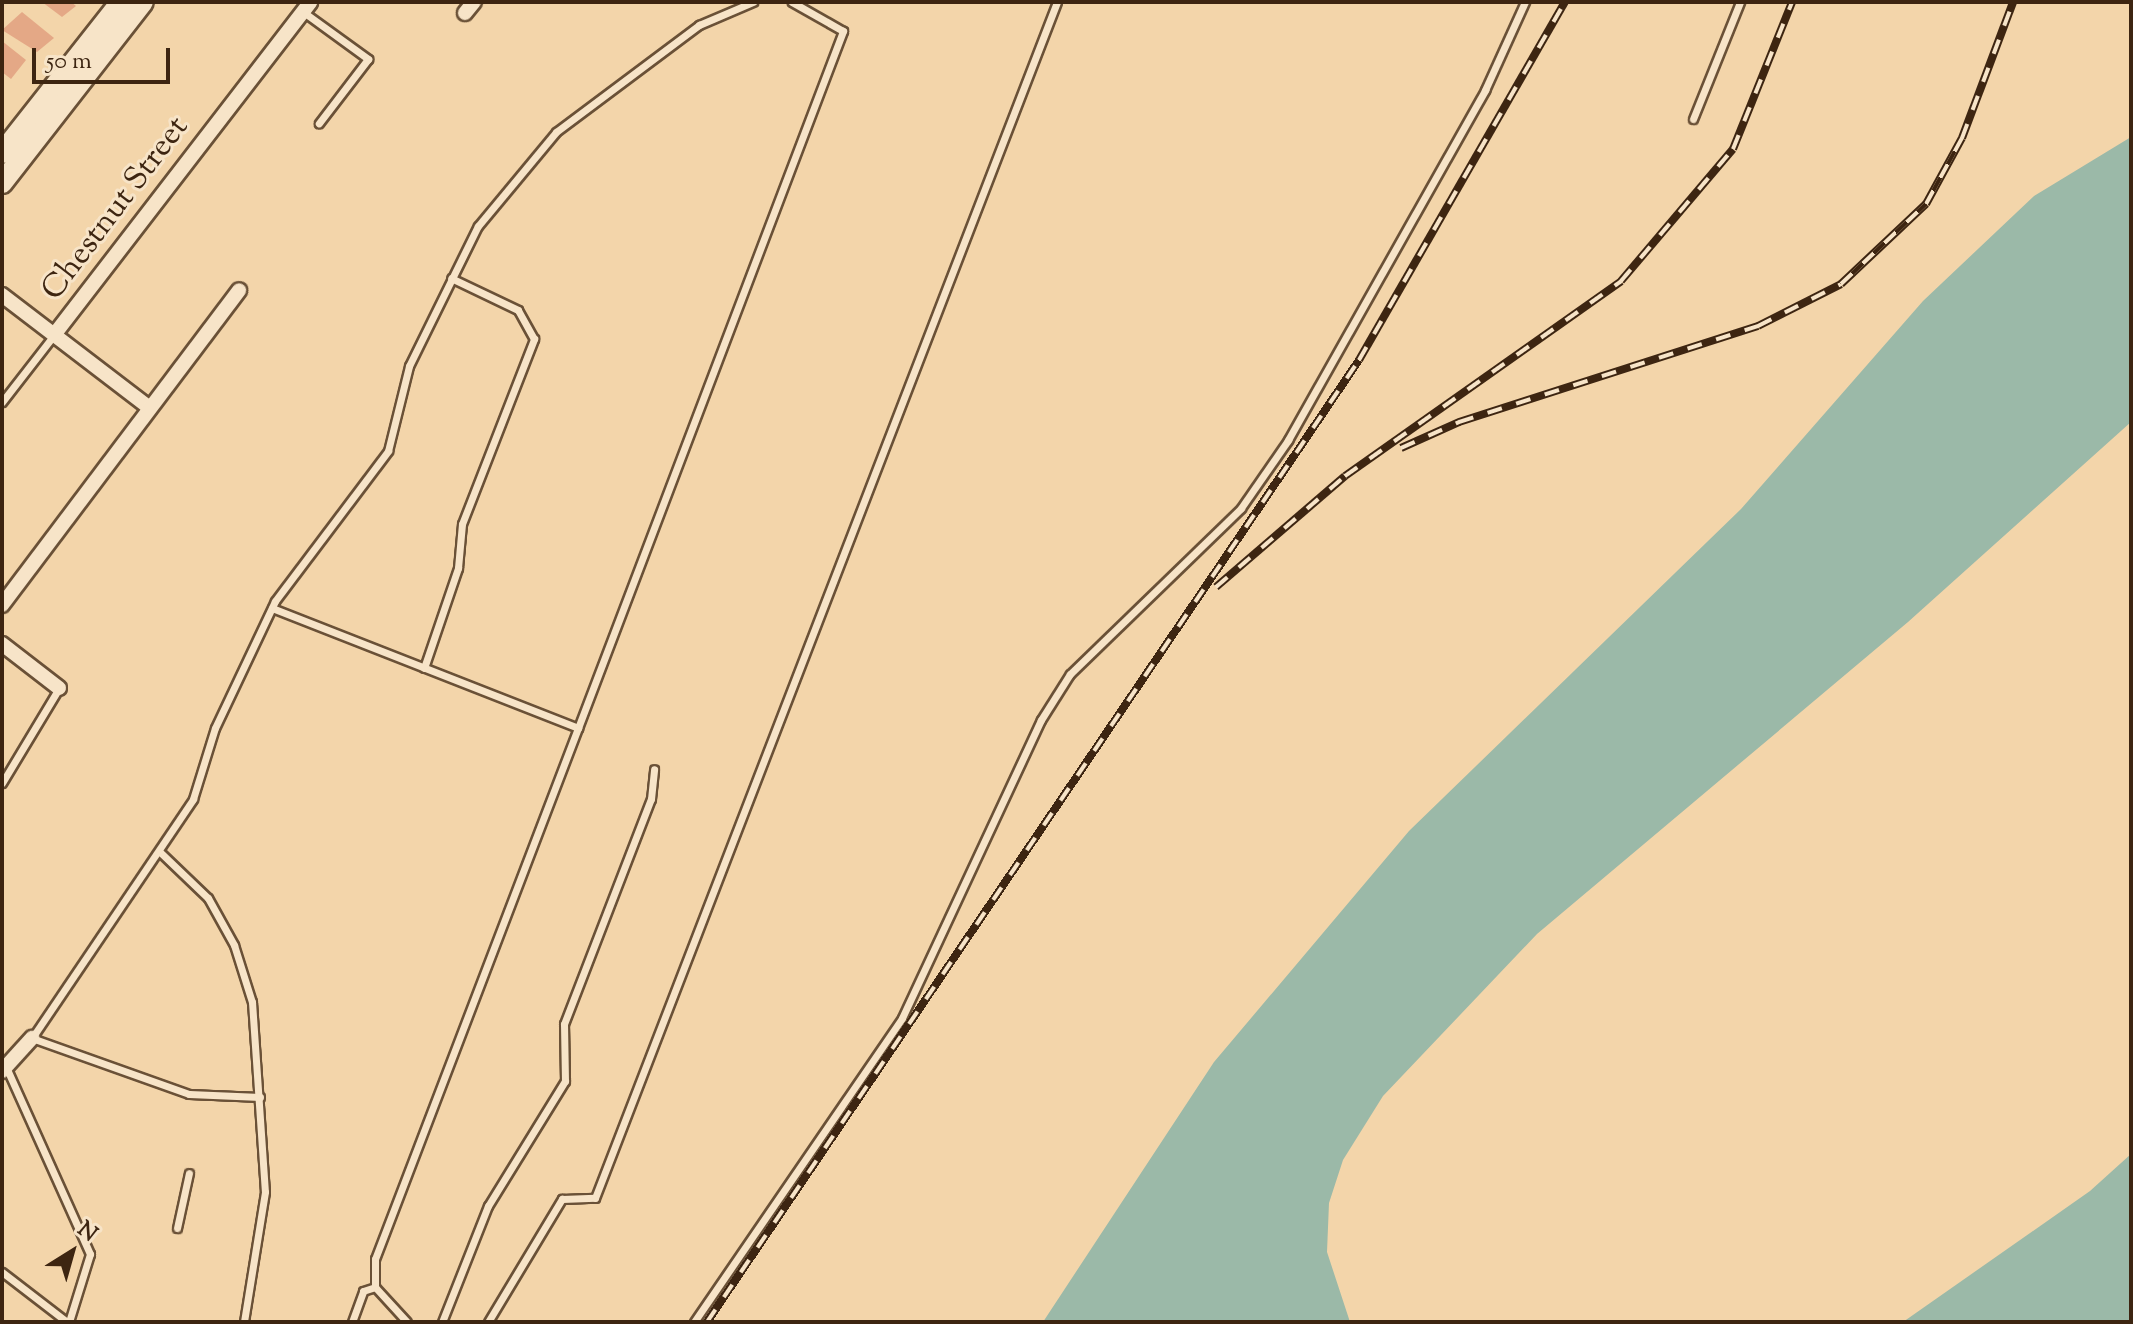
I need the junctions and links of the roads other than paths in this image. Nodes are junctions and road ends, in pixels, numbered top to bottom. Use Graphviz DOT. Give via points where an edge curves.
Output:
graph roads {
  1 [pos="121,2"];
  2 [pos="143,2"];
  3 [pos="289,2"];
  4 [pos="753,2"];
  5 [pos="792,2"];
  6 [pos="1057,2"];
  7 [pos="1525,2"];
  8 [pos="1740,2"];
  9 [pos="306,7"];
  10 [pos="1693,119"];
  11 [pos="319,123"];
  12 [pos="2,153"];
  13 [pos="2,183"];
  14 [pos="451,278"];
  15 [pos="239,290"];
  16 [pos="2,295"];
  17 [pos="54,335"];
  18 [pos="2,402"];
  19 [pos="150,408"];
  20 [pos="2,605"];
  21 [pos="272,608"];
  22 [pos="2,644"];
  23 [pos="424,668"];
  24 [pos="59,688"];
  25 [pos="578,728"];
  26 [pos="654,769"];
  27 [pos="2,783"];
  28 [pos="161,853"];
  29 [pos="32,1038"];
  30 [pos="4,1069"];
  31 [pos="260,1097"];
  32 [pos="189,1173"];
  33 [pos="177,1228"];
  34 [pos="2,1272"];
  35 [pos="375,1287"];
  36 [pos="68,1322"];
  37 [pos="244,1322"];
  38 [pos="352,1322"];
  39 [pos="407,1322"];
  40 [pos="442,1322"];
  41 [pos="488,1322"];
  42 [pos="694,1322"];
  1 -- 12 [label="main road"];
  2 -- 13 [label="main road"];
  3 -- 9 [label="street"];
  4 -- 14 [label="lane" via="699,25 556,132 478,226"];
  5 -- 25 [label="lane" via="843,31"];
  6 -- 41 [label="lane" via="595,1198 562,1199"];
  7 -- 42 [label="lane" via="1485,90 1295,428 1241,508 1070,674 1041,720 902,1018"];
  8 -- 10 [label="lane"];
  9 -- 11 [label="lane" via="368,59"];
  9 -- 17 [label="street, Chestnut Street"];
  14 -- 21 [label="lane" via="409,366 388,451"];
  14 -- 23 [label="lane" via="518,310 534,339 462,524 458,568"];
  15 -- 19 [label="street"];
  16 -- 17 [label="street"];
  17 -- 18 [label="lane"];
  17 -- 19 [label="street"];
  19 -- 20 [label="street"];
  21 -- 23 [label="lane"];
  21 -- 28 [label="lane" via="215,728 193,799"];
  22 -- 24 [label="street"];
  23 -- 25 [label="lane"];
  24 -- 27 [label="lane"];
  25 -- 35 [label="lane" via="375,1259"];
  26 -- 40 [label="lane" via="651,799 564,1024 565,1081 488,1206"];
  28 -- 29 [label="lane"];
  28 -- 31 [label="lane" via="208,898 234,945 252,1002"];
  29 -- 30 [label="street"];
  29 -- 31 [label="lane" via="189,1094"];
  30 -- 36 [label="lane" via="90,1254"];
  31 -- 37 [label="lane" via="265,1192"];
  32 -- 33 [label="lane"];
  34 -- 36 [label="lane"];
  35 -- 38 [label="lane" via="363,1291"];
  35 -- 39 [label="lane"];
}
